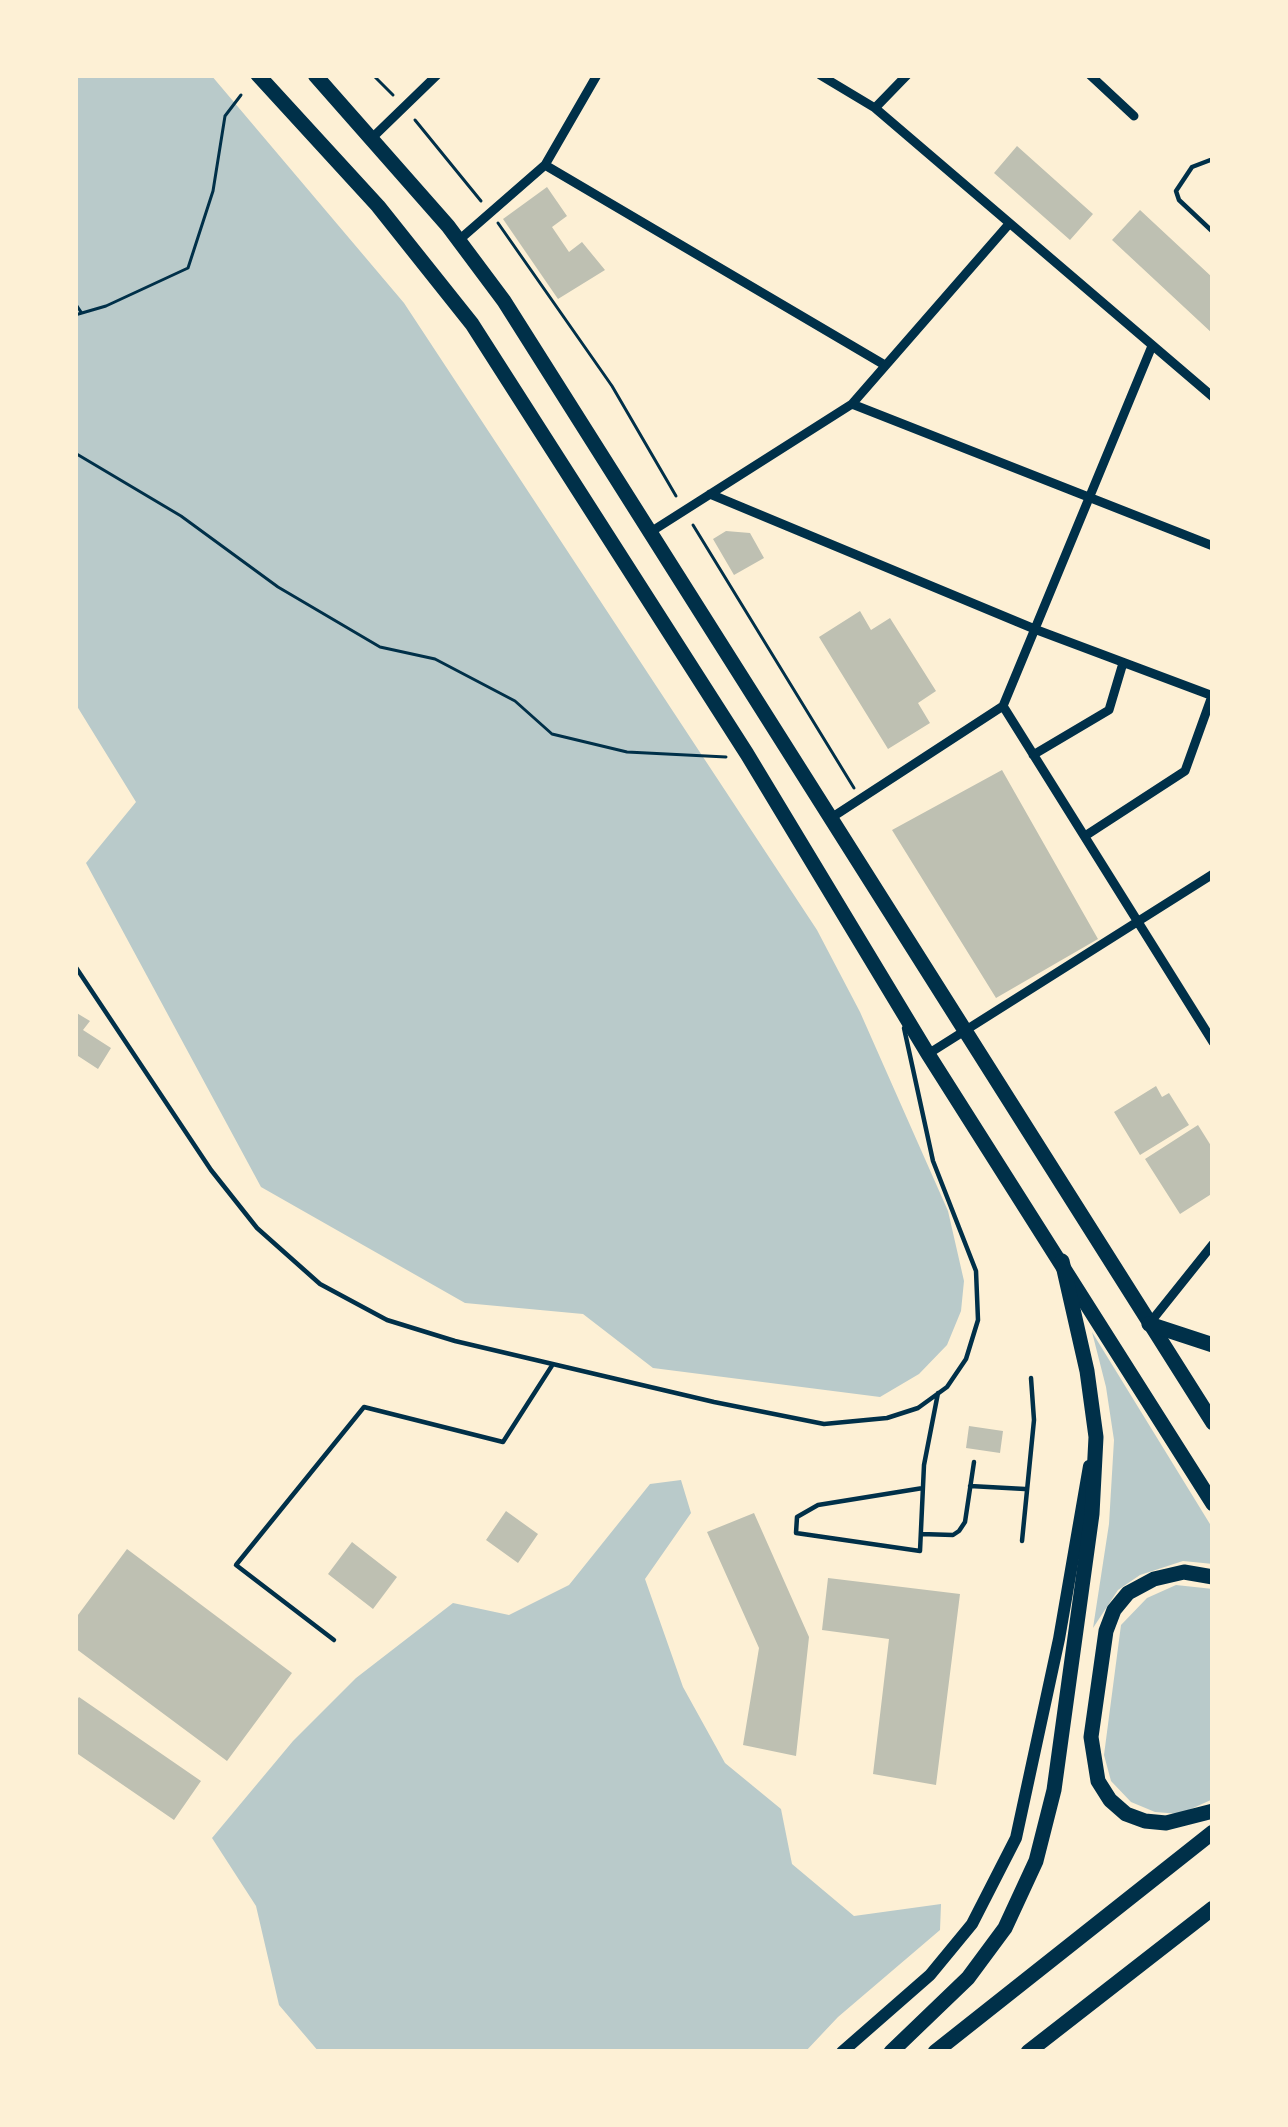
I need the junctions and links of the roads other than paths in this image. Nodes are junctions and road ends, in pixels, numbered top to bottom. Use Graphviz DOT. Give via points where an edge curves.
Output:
graph roads {
  1 [pos="258,75"];
  2 [pos="315,75"];
  3 [pos="437,75"];
  4 [pos="597,75"];
  5 [pos="820,75"];
  6 [pos="907,75"];
  7 [pos="1090,75"];
  8 [pos="875,108"];
  9 [pos="1134,116"];
  10 [pos="372,138"];
  11 [pos="1213,159"];
  12 [pos="545,165"];
  13 [pos="1009,224"];
  14 [pos="1213,232"];
  15 [pos="459,240"];
  16 [pos="1151,346"];
  17 [pos="883,364"];
  18 [pos="1213,397"];
  19 [pos="851,404"];
  20 [pos="710,494"];
  21 [pos="1088,497"];
  22 [pos="649,533"];
  23 [pos="1213,546"];
  24 [pos="1036,630"];
  25 [pos="1123,663"];
  26 [pos="1212,696"];
  27 [pos="1003,706"];
  28 [pos="1033,754"];
  29 [pos="830,819"];
  30 [pos="1084,836"];
  31 [pos="1213,874"];
  32 [pos="1139,921"];
  33 [pos="75,966"];
  34 [pos="901,1010"];
  35 [pos="964,1033"];
  36 [pos="1213,1042"];
  37 [pos="928,1054"];
  38 [pos="1213,1244"];
  39 [pos="1062,1261"];
  40 [pos="1149,1324"];
  41 [pos="1213,1345"];
  42 [pos="553,1364"];
  43 [pos="1031,1378"];
  44 [pos="938,1393"];
  45 [pos="1213,1423"];
  46 [pos="1096,1437"];
  47 [pos="974,1462"];
  48 [pos="970,1486"];
  49 [pos="923,1488"];
  50 [pos="1026,1490"];
  51 [pos="1213,1504"];
  52 [pos="921,1534"];
  53 [pos="1022,1540"];
  54 [pos="1213,1577"];
  55 [pos="334,1640"];
  56 [pos="1213,1811"];
  57 [pos="1213,1832"];
  58 [pos="1213,1908"];
  59 [pos="842,2052"];
  60 [pos="891,2052"];
  61 [pos="935,2052"];
  62 [pos="1028,2052"];
  1 -- 34 [label="main road" via="472,324"];
  2 -- 10 [label="main road"];
  3 -- 10 [label="street"];
  4 -- 12 [label="street"];
  5 -- 8 [label="street"];
  6 -- 8 [label="street"];
  7 -- 9 [label="street"];
  8 -- 13 [label="street"];
  10 -- 15 [label="main road"];
  11 -- 14 [label="lane" via="1192,167 1176,191"];
  12 -- 15 [label="street"];
  12 -- 17 [label="street"];
  13 -- 16 [label="street"];
  13 -- 17 [label="street"];
  15 -- 22 [label="main road"];
  16 -- 18 [label="street"];
  16 -- 21 [label="street"];
  17 -- 19 [label="street"];
  19 -- 20 [label="street"];
  19 -- 21 [label="street"];
  20 -- 22 [label="street"];
  20 -- 24 [label="street"];
  21 -- 23 [label="street"];
  21 -- 24 [label="street"];
  22 -- 29 [label="main road"];
  24 -- 25 [label="street"];
  24 -- 27 [label="street"];
  25 -- 26 [label="street"];
  25 -- 28 [label="street" via="1109,710"];
  26 -- 30 [label="street" via="1185,771"];
  27 -- 28 [label="street"];
  27 -- 29 [label="street"];
  28 -- 30 [label="street"];
  29 -- 35 [label="main road"];
  30 -- 32 [label="street"];
  31 -- 32 [label="street"];
  32 -- 35 [label="street"];
  32 -- 36 [label="street"];
  33 -- 42 [label="lane" via="211,1170 257,1228 320,1284 388,1320"];
  34 -- 37 [label="main road"];
  34 -- 44 [label="lane" via="933,1161 976,1271 978,1320 965,1359"];
  35 -- 37 [label="street"];
  35 -- 40 [label="main road"];
  37 -- 39 [label="main road"];
  38 -- 40 [label="street"];
  39 -- 46 [label="main road"];
  39 -- 51 [label="main road"];
  40 -- 41 [label="main road"];
  40 -- 45 [label="main road"];
  42 -- 44 [label="lane" via="824,1424 887,1418"];
  42 -- 55 [label="lane" via="503,1442 364,1407 236,1565"];
  43 -- 50 [label="lane"];
  44 -- 49 [label="lane"];
  46 -- 59 [label="street" via="1016,1838 972,1924 930,1975"];
  46 -- 60 [label="main road" via="1054,1790 1036,1861 987,1955"];
  47 -- 48 [label="lane"];
  48 -- 50 [label="lane"];
  48 -- 52 [label="lane" via="959,1531"];
  49 -- 52 [label="lane"];
  49 -- 52 [label="lane" via="818,1505 796,1525 796,1533 920,1552"];
  50 -- 53 [label="lane"];
  54 -- 56 [label="main road" via="1154,1579 1114,1610 1090,1737 1098,1781 1126,1814 1166,1823"];
  57 -- 61 [label="main road"];
  58 -- 62 [label="main road"];
}
